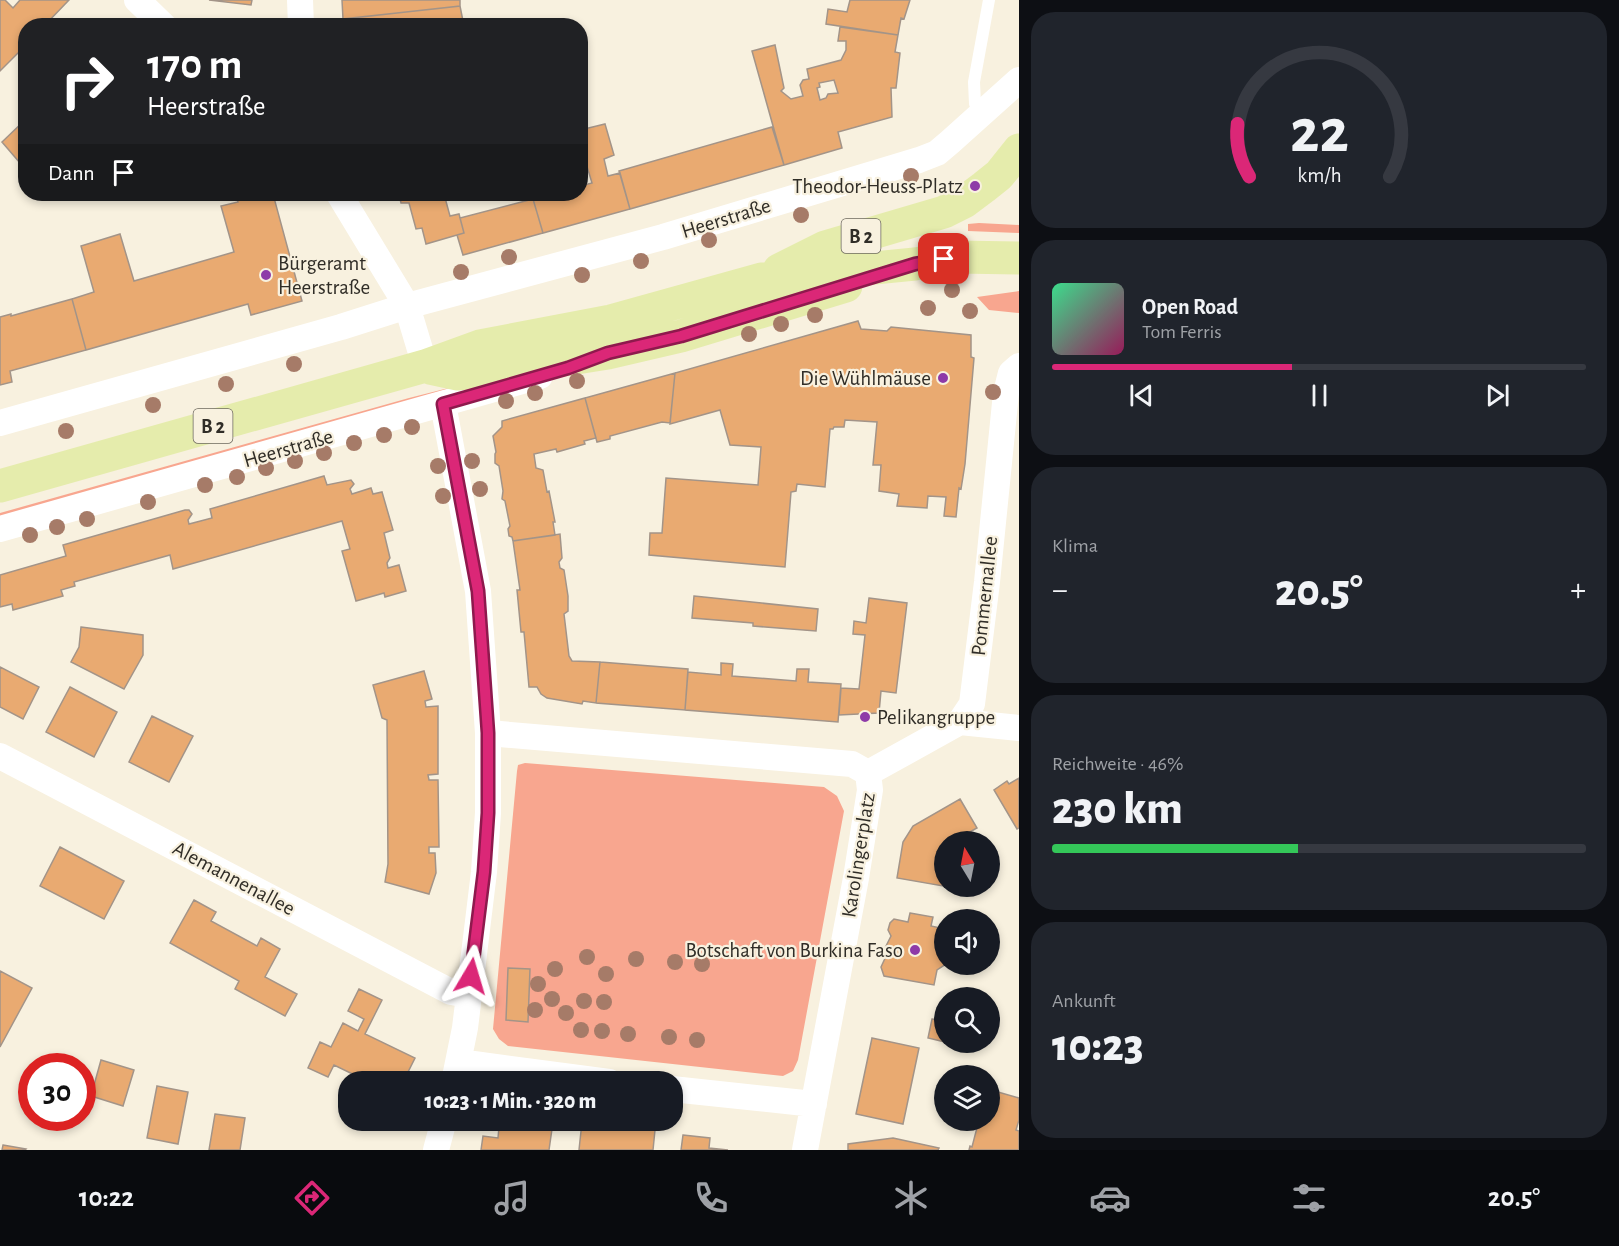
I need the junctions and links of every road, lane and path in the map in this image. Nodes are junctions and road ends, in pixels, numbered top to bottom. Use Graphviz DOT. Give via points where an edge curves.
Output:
graph roads {
  1 [pos="137,0"];
  2 [pos="300,0"];
  3 [pos="989,0"];
  4 [pos="156,18"];
  5 [pos="301,18"];
  6 [pos="1019,80"];
  7 [pos="983,112"];
  8 [pos="1019,150"];
  9 [pos="343,201"];
  10 [pos="1019,258"];
  11 [pos="915,264"];
  12 [pos="762,279"];
  13 [pos="407,306"];
  14 [pos="608,353"];
  15 [pos="425,366"];
  16 [pos="1019,366"];
  17 [pos="443,404"];
  18 [pos="0,423"];
  19 [pos="0,486"];
  20 [pos="0,529"];
  21 [pos="960,723"];
  22 [pos="1019,728"];
  23 [pos="488,733"];
  24 [pos="0,756"];
  25 [pos="868,773"];
  26 [pos="469,995"];
  27 [pos="457,1071"];
  28 [pos="683,1090"];
  29 [pos="814,1104"];
  30 [pos="441,1131"];
  31 [pos="436,1150"];
  32 [pos="805,1150"];
  1 -- 4 [label="street"];
  2 -- 5 [label="street"];
  3 -- 7 [label="lane" via="974,82 975,104"];
  6 -- 7 [label="street, Heerstraße"];
  7 -- 13 [label="street, Heerstraße" via="937,153 919,160 663,237"];
  8 -- 12 [label="main road, Heerstraße / B 2" via="999,175 964,202 944,212 825,247"];
  9 -- 13 [label="street"];
  10 -- 11 [label="main road, Heerstraße / B 2" via="957,257"];
  11 -- 12 [label="main road, Heerstraße / B 2"];
  11 -- 14 [label="main road, Heerstraße / B 2" via="681,336"];
  12 -- 15 [label="main road, Heerstraße / B 2" via="611,321 480,346"];
  13 -- 15 [label="street"];
  13 -- 18 [label="street, Heerstraße"];
  14 -- 15 [label="main road, Heerstraße / B 2" via="488,372 458,374"];
  14 -- 17 [label="street, Heerstraße"];
  15 -- 19 [label="main road, Heerstraße / B 2"];
  16 -- 21 [label="street, Pommernallee" via="1011,373 1006,393 972,704"];
  17 -- 20 [label="street, Heerstraße"];
  17 -- 23 [label="street" via="478,591"];
  21 -- 22 [label="street"];
  21 -- 25 [label="street"];
  23 -- 25 [label="street, Karolingerplatz" via="852,764"];
  23 -- 26 [label="street" via="484,872"];
  24 -- 26 [label="street, Alemannenallee" via="451,992"];
  25 -- 29 [label="street, Karolingerplatz" via="870,790 856,878"];
  26 -- 27 [label="street"];
  28 -- 29 [label="street"];
  29 -- 32 [label="street, Karolingerplatz"];
  30 -- 31 [label="street"];
}
